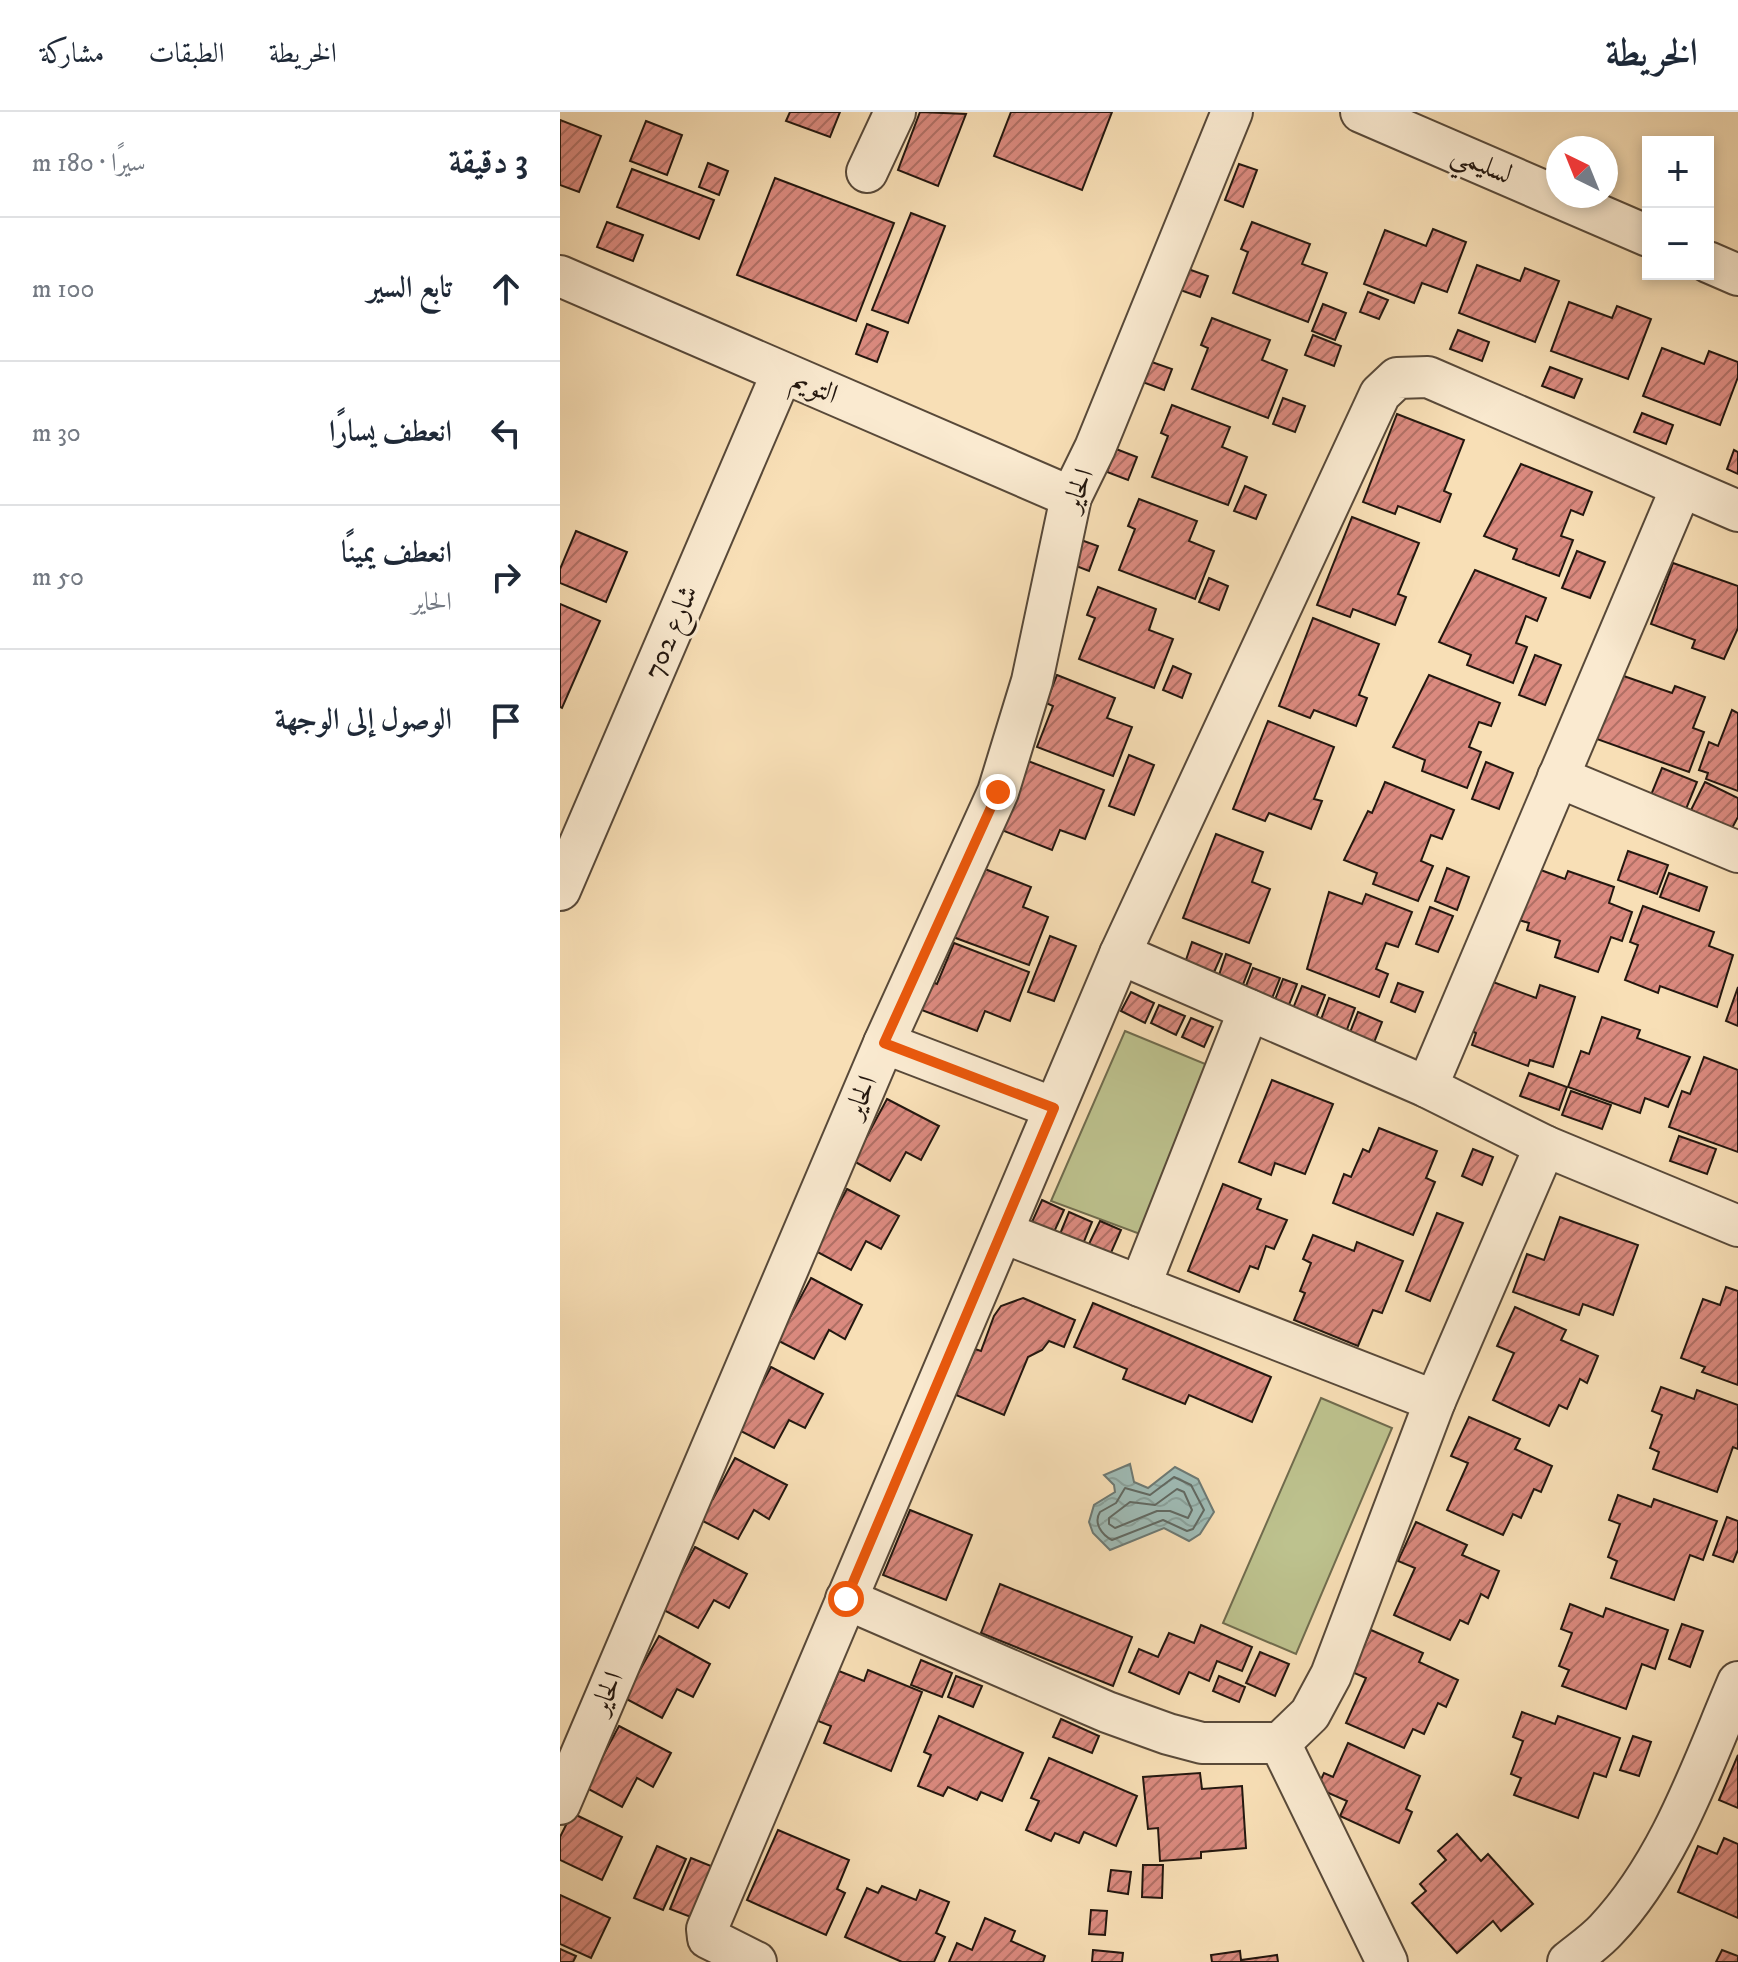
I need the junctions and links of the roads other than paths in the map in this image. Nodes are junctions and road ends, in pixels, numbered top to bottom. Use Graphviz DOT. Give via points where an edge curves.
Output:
graph roads {
  1 [pos="895,112"];
  2 [pos="1232,112"];
  3 [pos="1361,112"];
  4 [pos="867,172"];
  5 [pos="1642,233"];
  6 [pos="1714,265"];
  7 [pos="1738,275"];
  8 [pos="560,276"];
  9 [pos="782,373"];
  10 [pos="1681,488"];
  11 [pos="1071,497"];
  12 [pos="1738,511"];
  13 [pos="1558,777"];
  14 [pos="1738,852"];
  15 [pos="560,890"];
  16 [pos="1120,954"];
  17 [pos="1249,1010"];
  18 [pos="884,1043"];
  19 [pos="1427,1087"];
  20 [pos="1054,1108"];
  21 [pos="1545,1146"];
  22 [pos="1738,1226"];
  23 [pos="1004,1233"];
  24 [pos="1140,1286"];
  25 [pos="1435,1401"];
  26 [pos="846,1599"];
  27 [pos="1738,1682"];
  28 [pos="1280,1743"];
  29 [pos="560,1804"];
  30 [pos="756,1962"];
  31 [pos="1387,1962"];
  32 [pos="1568,1962"];
  1 -- 4 [label="street"];
  2 -- 11 [label="street, الحاير"];
  3 -- 5 [label="street, لسليمي"];
  6 -- 7 [label="street"];
  8 -- 9 [label="street, التويم"];
  9 -- 11 [label="street, التويم"];
  9 -- 15 [label="street, شارع 702"];
  10 -- 12 [label="street"];
  10 -- 13 [label="street"];
  10 -- 16 [label="street" via="1428,377 1397,378 1387,385"];
  11 -- 18 [label="street, الحاير" via="1032,681 998,792"];
  13 -- 14 [label="street"];
  13 -- 19 [label="street"];
  16 -- 17 [label="street"];
  16 -- 20 [label="street"];
  17 -- 19 [label="street"];
  17 -- 24 [label="street"];
  18 -- 20 [label="street"];
  18 -- 29 [label="street, الحاير"];
  19 -- 21 [label="street"];
  20 -- 23 [label="street"];
  21 -- 22 [label="street"];
  21 -- 25 [label="street"];
  23 -- 24 [label="street"];
  23 -- 26 [label="street"];
  24 -- 25 [label="street"];
  25 -- 28 [label="street" via="1331,1675 1310,1714"];
  26 -- 28 [label="street" via="1168,1734 1202,1743"];
  26 -- 30 [label="street" via="707,1929 714,1943"];
  27 -- 32 [label="street" via="1682,1814 1651,1868 1606,1930"];
  28 -- 31 [label="street"];
}
